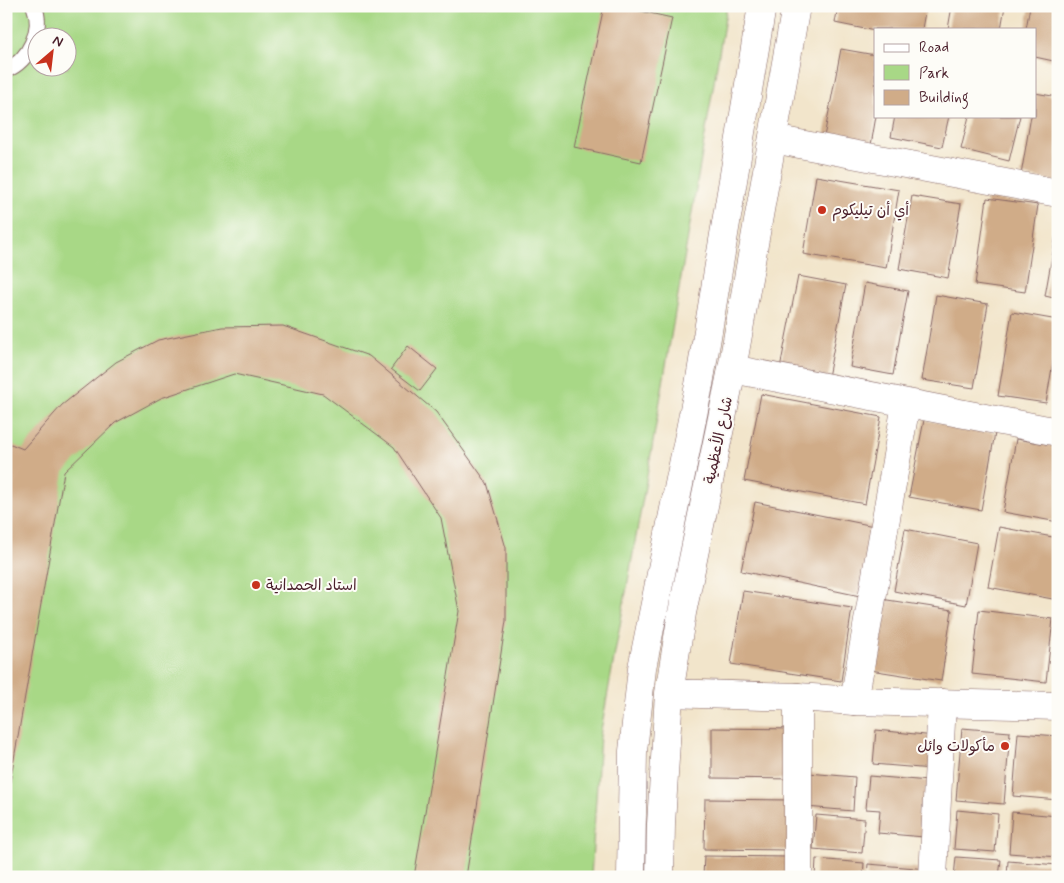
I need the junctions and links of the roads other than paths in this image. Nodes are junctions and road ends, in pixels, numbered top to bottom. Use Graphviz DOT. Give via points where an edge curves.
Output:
graph roads {
  1 [pos="34,6"];
  2 [pos="762,6"];
  3 [pos="796,6"];
  4 [pos="6,70"];
  5 [pos="774,139"];
  6 [pos="1058,193"];
  7 [pos="732,369"];
  8 [pos="906,404"];
  9 [pos="1058,432"];
  10 [pos="669,693"];
  11 [pos="798,697"];
  12 [pos="854,701"];
  13 [pos="942,703"];
  14 [pos="1058,706"];
  15 [pos="631,877"];
  16 [pos="660,877"];
  17 [pos="798,877"];
  18 [pos="933,877"];
  1 -- 4 [label="lane" via="36,31 28,51"];
  2 -- 15 [label="street" via="699,385 642,668 633,751"];
  3 -- 5 [label="street, شارع الأعظمية"];
  5 -- 6 [label="street"];
  5 -- 7 [label="street, شارع الأعظمية"];
  7 -- 8 [label="street"];
  7 -- 10 [label="street, شارع الأعظمية" via="682,612"];
  8 -- 9 [label="street"];
  8 -- 12 [label="street"];
  10 -- 11 [label="street"];
  10 -- 16 [label="street, شارع الأعظمية"];
  11 -- 12 [label="street"];
  11 -- 17 [label="street"];
  12 -- 13 [label="street"];
  13 -- 14 [label="street"];
  13 -- 18 [label="street"];
}
